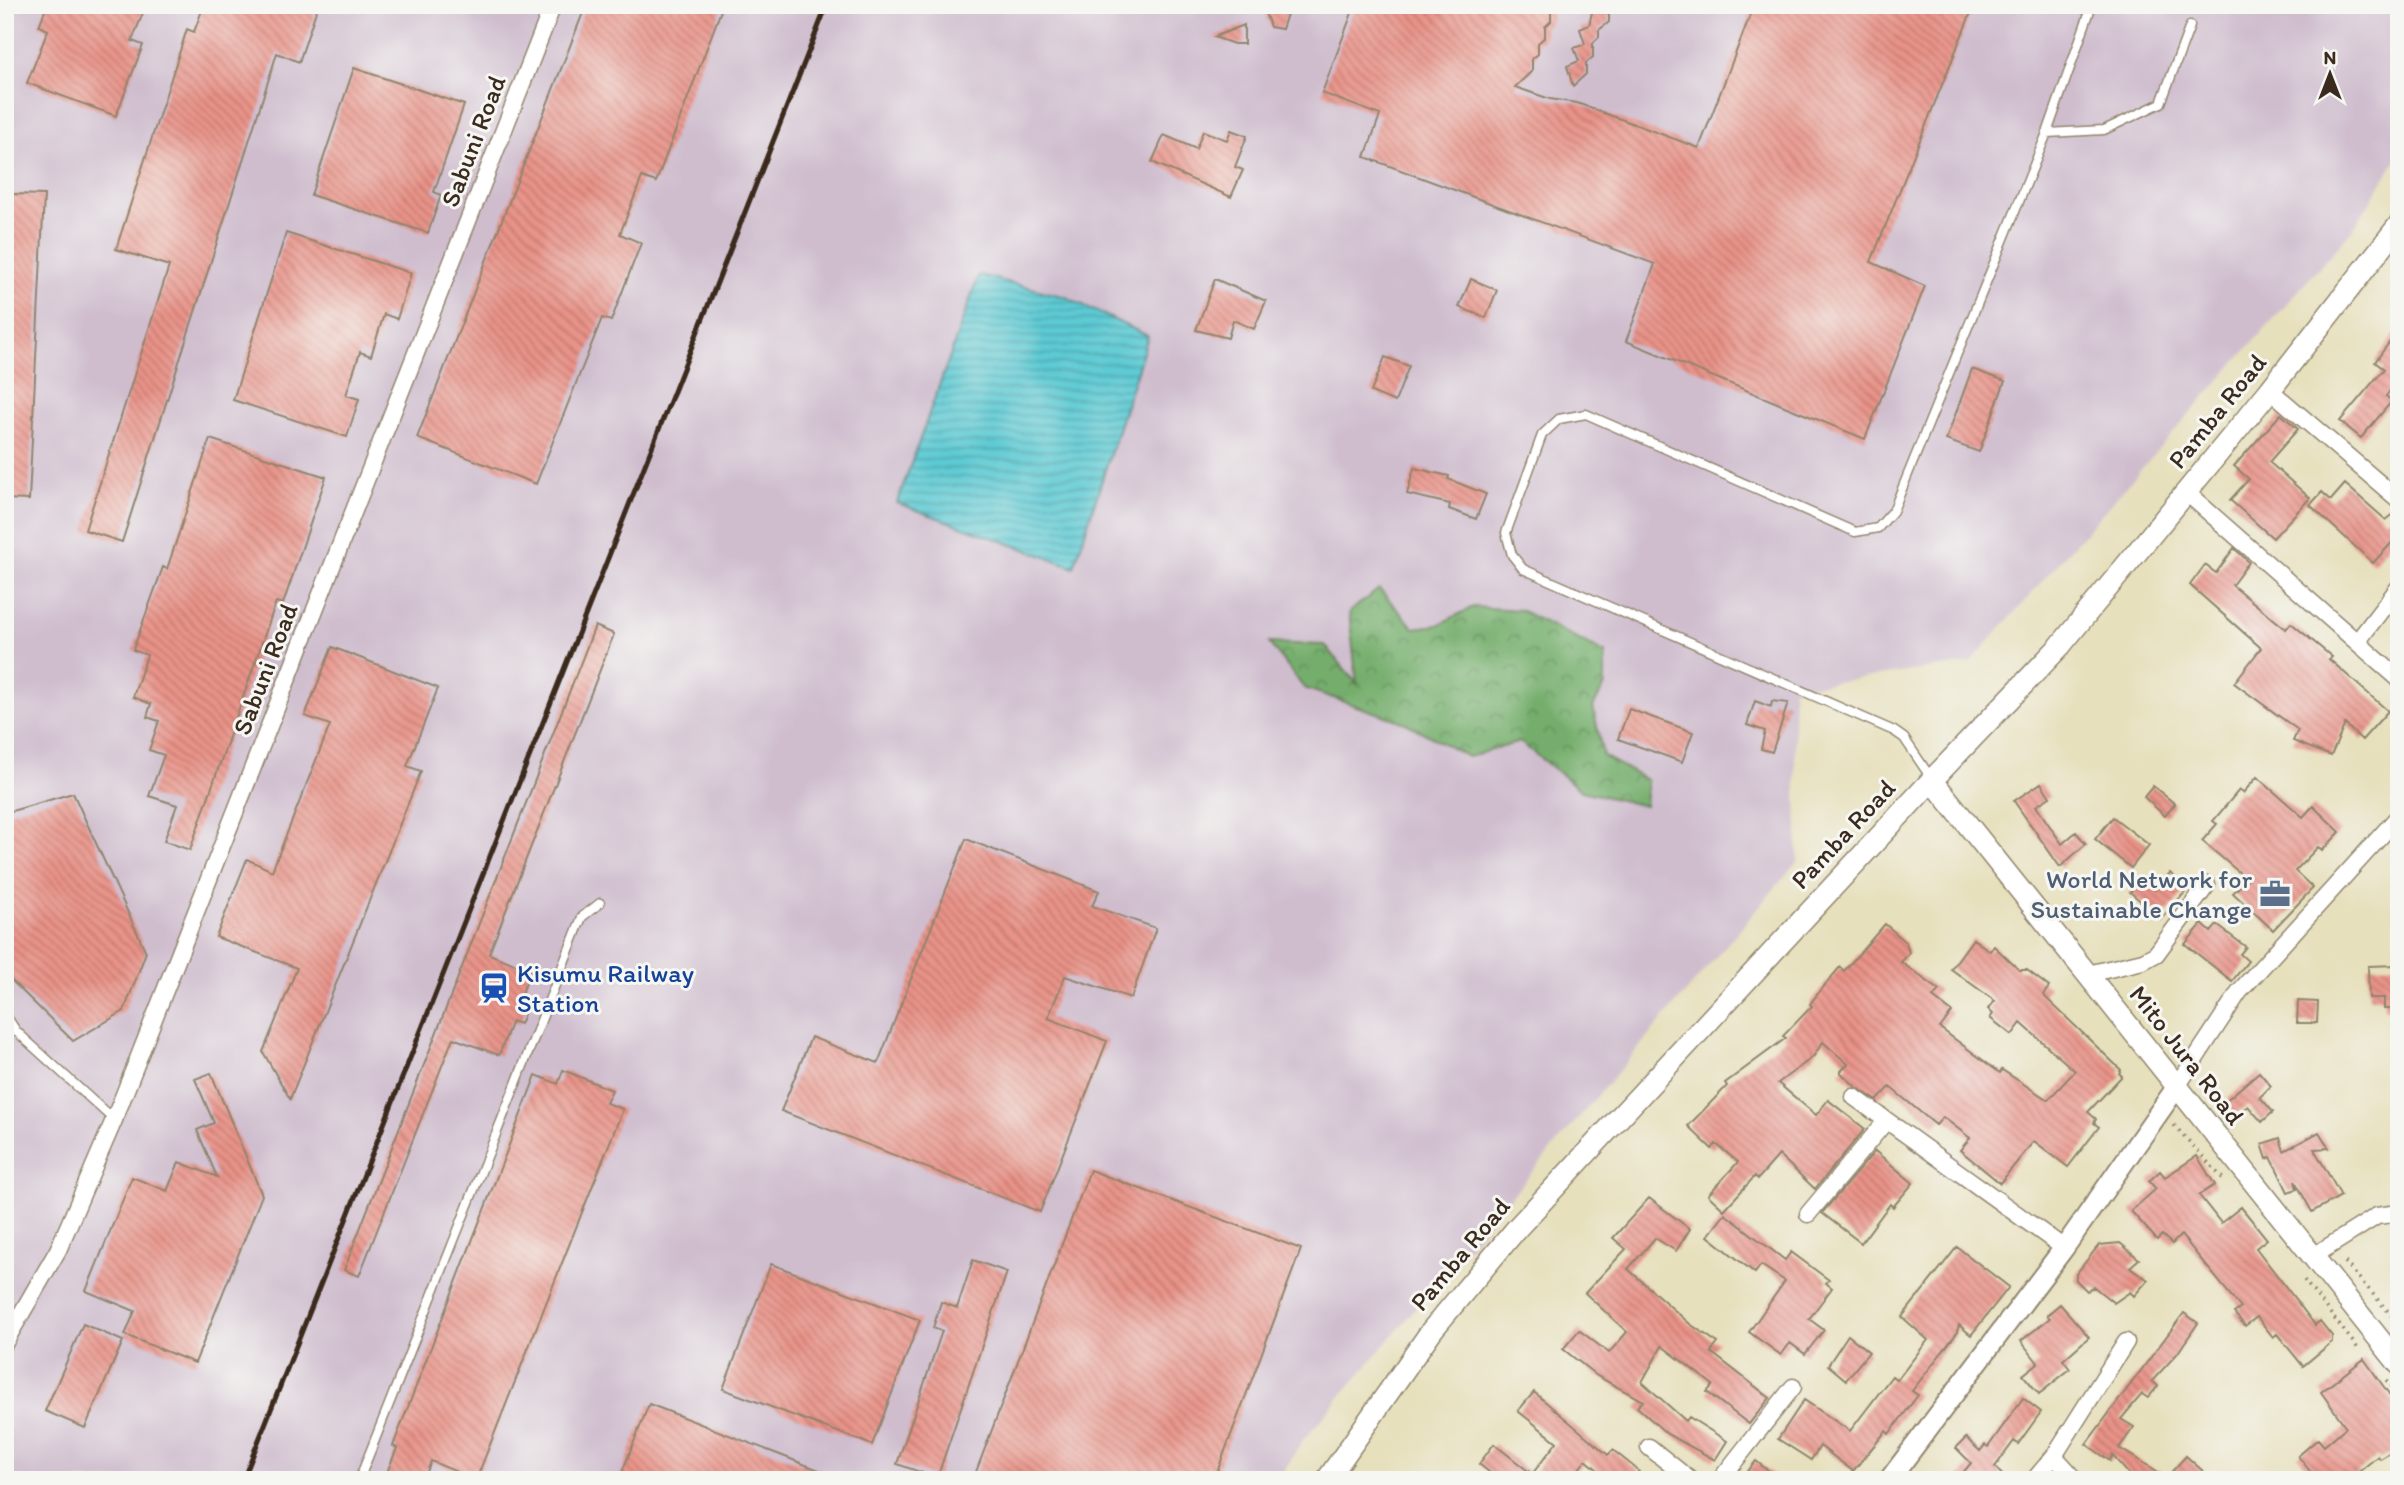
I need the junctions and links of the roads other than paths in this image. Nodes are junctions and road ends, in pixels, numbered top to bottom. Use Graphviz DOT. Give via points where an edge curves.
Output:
graph roads {
  1 [pos="553,5"];
  2 [pos="2092,5"];
  3 [pos="2190,26"];
  4 [pos="2047,133"];
  5 [pos="2399,225"];
  6 [pos="2270,390"];
  7 [pos="2187,493"];
  8 [pos="2399,499"];
  9 [pos="2399,587"];
  10 [pos="2357,642"];
  11 [pos="2399,678"];
  12 [pos="1932,780"];
  13 [pos="2399,816"];
  14 [pos="2207,885"];
  15 [pos="600,903"];
  16 [pos="2088,974"];
  17 [pos="5,1014"];
  18 [pos="2176,1088"];
  19 [pos="1854,1097"];
  20 [pos="114,1120"];
  21 [pos="1885,1121"];
  22 [pos="2399,1213"];
  23 [pos="1808,1214"];
  24 [pos="2064,1248"];
  25 [pos="2306,1265"];
  26 [pos="5,1342"];
  27 [pos="2126,1342"];
  28 [pos="2390,1369"];
  29 [pos="1793,1387"];
  30 [pos="1649,1447"];
  31 [pos="2054,1455"];
  32 [pos="1673,1466"];
  33 [pos="359,1480"];
  34 [pos="1327,1480"];
  35 [pos="1663,1480"];
  36 [pos="1690,1480"];
  37 [pos="1720,1480"];
  38 [pos="1889,1480"];
  39 [pos="2034,1480"];
  40 [pos="2076,1480"];
  1 -- 20 [label="street, Sabuni Road"];
  2 -- 4 [label="lane"];
  3 -- 4 [label="lane" via="2161,103 2104,131"];
  4 -- 12 [label="lane" via="1893,510 1878,528 1855,532 1586,414 1559,419 1542,435 1506,534 1512,555 1524,569 1894,731 1904,738"];
  5 -- 6 [label="main road, Pamba Road"];
  6 -- 7 [label="main road, Pamba Road"];
  6 -- 8 [label="street"];
  7 -- 10 [label="street"];
  7 -- 12 [label="main road, Pamba Road" via="2060,646"];
  9 -- 10 [label="street"];
  10 -- 11 [label="street"];
  12 -- 16 [label="main road, Mito Jura Road"];
  12 -- 34 [label="main road, Pamba Road" via="1518,1227 1432,1330"];
  13 -- 18 [label="street" via="2239,992"];
  14 -- 16 [label="street" via="2156,954"];
  15 -- 33 [label="lane" via="582,917"];
  16 -- 18 [label="main road, Mito Jura Road"];
  17 -- 20 [label="lane" via="16,1031"];
  18 -- 24 [label="street"];
  18 -- 25 [label="main road, Mito Jura Road"];
  19 -- 21 [label="street"];
  20 -- 26 [label="street, Sabuni Road" via="58,1250"];
  21 -- 23 [label="street"];
  21 -- 24 [label="street"];
  22 -- 25 [label="street" via="2377,1216"];
  24 -- 38 [label="street"];
  25 -- 28 [label="main road, Mito Jura Road"];
  27 -- 31 [label="street"];
  29 -- 37 [label="street"];
  30 -- 32 [label="street"];
  31 -- 39 [label="street"];
  31 -- 40 [label="street"];
  32 -- 35 [label="street"];
  32 -- 36 [label="street"];
}
